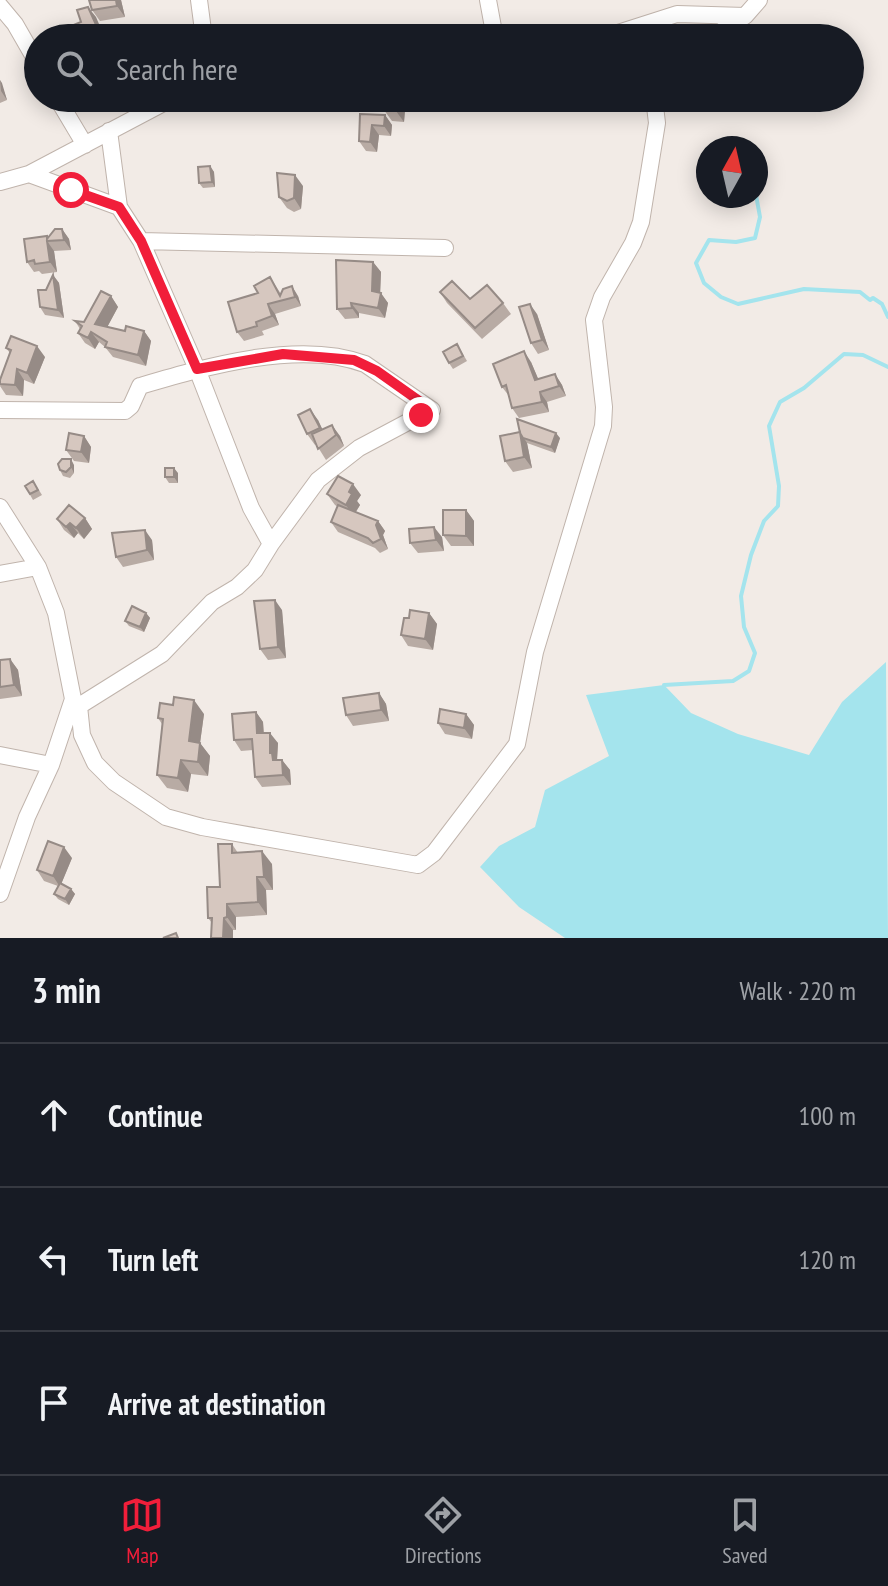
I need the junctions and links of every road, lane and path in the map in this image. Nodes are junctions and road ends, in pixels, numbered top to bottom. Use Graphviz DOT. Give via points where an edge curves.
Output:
graph roads {
  1 [pos="199,0"];
  2 [pos="488,0"];
  3 [pos="759,0"];
  4 [pos="0,6"];
  5 [pos="745,16"];
  6 [pos="202,24"];
  7 [pos="492,24"];
  8 [pos="646,24"];
  9 [pos="732,24"];
  10 [pos="24,40"];
  11 [pos="65,112"];
  12 [pos="146,112"];
  13 [pos="656,112"];
  14 [pos="109,131"];
  15 [pos="85,145"];
  16 [pos="29,174"];
  17 [pos="2,185"];
  18 [pos="119,207"];
  19 [pos="141,241"];
  20 [pos="445,248"];
  21 [pos="197,369"];
  22 [pos="0,410"];
  23 [pos="0,507"];
  24 [pos="271,544"];
  25 [pos="38,567"];
  26 [pos="0,574"];
  27 [pos="76,702"];
  28 [pos="0,755"];
  29 [pos="51,765"];
  30 [pos="0,894"];
  1 -- 6 [label="street"];
  2 -- 7 [label="street"];
  3 -- 5 [label="street"];
  4 -- 10 [label="street"];
  5 -- 8 [label="street" via="677,14"];
  5 -- 9 [label="street"];
  11 -- 15 [label="street"];
  12 -- 14 [label="street"];
  13 -- 27 [label="street" via="641,222 594,320 603,426 535,652 517,744 434,853 418,865 166,817 95,763 82,735"];
  14 -- 15 [label="street"];
  14 -- 18 [label="street"];
  15 -- 16 [label="street"];
  16 -- 17 [label="street"];
  16 -- 18 [label="street"];
  18 -- 19 [label="street"];
  19 -- 20 [label="street"];
  19 -- 21 [label="street"];
  21 -- 22 [label="street" via="140,386 125,411"];
  21 -- 24 [label="street" via="251,508"];
  21 -- 24 [label="street" via="283,354 354,360 432,410 425,407 421,415 359,448 318,480"];
  23 -- 25 [label="street"];
  24 -- 27 [label="street" via="255,570 212,602 162,654"];
  25 -- 26 [label="street"];
  25 -- 27 [label="street" via="56,613"];
  27 -- 29 [label="street"];
  28 -- 29 [label="street"];
  29 -- 30 [label="street"];
}
